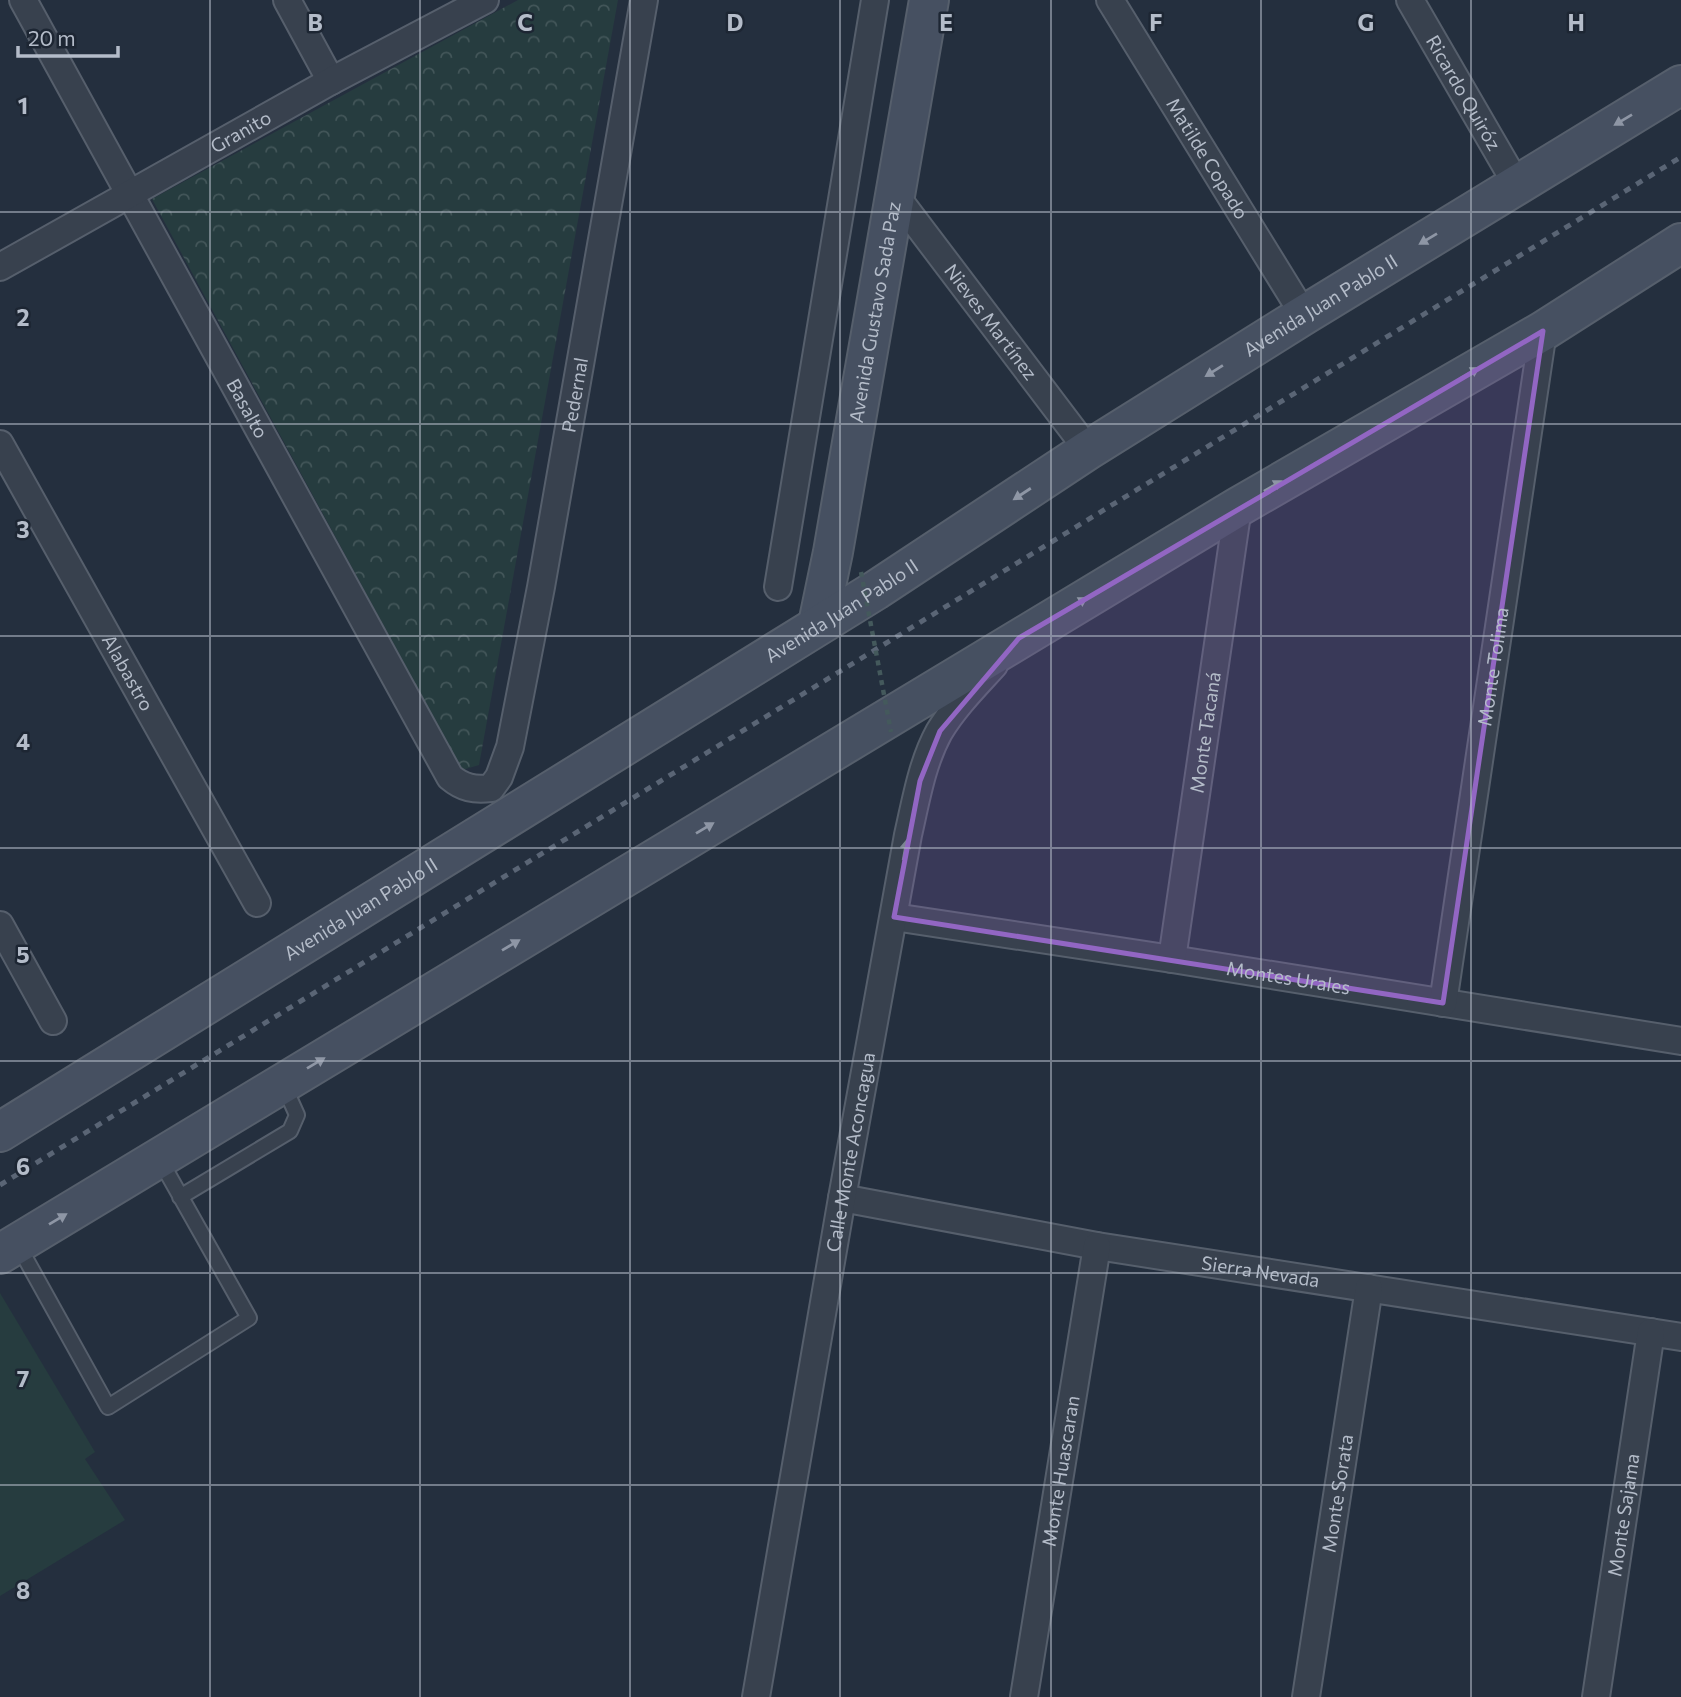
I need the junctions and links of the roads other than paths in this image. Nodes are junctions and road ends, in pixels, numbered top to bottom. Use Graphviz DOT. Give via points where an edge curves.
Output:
graph roads {
  1 [pos="23,0"];
  2 [pos="287,0"];
  3 [pos="485,0"];
  4 [pos="644,0"];
  5 [pos="875,0"];
  6 [pos="929,0"];
  7 [pos="1110,0"];
  8 [pos="1410,0"];
  9 [pos="331,81"];
  10 [pos="1681,85"];
  11 [pos="1517,185"];
  12 [pos="129,195"];
  13 [pos="895,195"];
  14 [pos="1681,243"];
  15 [pos="0,267"];
  16 [pos="1304,315"];
  17 [pos="1543,331"];
  18 [pos="0,443"];
  19 [pos="1088,450"];
  20 [pos="1238,507"];
  21 [pos="778,587"];
  22 [pos="818,624"];
  23 [pos="1019,638"];
  24 [pos="491,788"];
  25 [pos="257,903"];
  26 [pos="894,917"];
  27 [pos="0,925"];
  28 [pos="1172,959"];
  29 [pos="1443,1003"];
  30 [pos="53,1021"];
  31 [pos="1681,1041"];
  32 [pos="283,1083"];
  33 [pos="0,1132"];
  34 [pos="159,1158"];
  35 [pos="180,1197"];
  36 [pos="842,1198"];
  37 [pos="1097,1245"];
  38 [pos="9,1249"];
  39 [pos="1369,1288"];
  40 [pos="1651,1332"];
  41 [pos="1681,1337"];
  42 [pos="756,1697"];
  43 [pos="1024,1697"];
  44 [pos="1306,1697"];
  45 [pos="1596,1697"];
  1 -- 12 [label="street, Basalto"];
  2 -- 9 [label="street"];
  3 -- 9 [label="street, Granito"];
  4 -- 24 [label="street, Pedernal" via="510,747"];
  5 -- 21 [label="street"];
  6 -- 13 [label="main road, Avenida Gustavo Sada Paz"];
  7 -- 16 [label="street, Matilde Copado"];
  8 -- 11 [label="street, Ricardo Quiróz"];
  9 -- 12 [label="street, Granito"];
  10 -- 11 [label="main road, Avenida Juan Pablo II, one-way"];
  11 -- 16 [label="main road, Avenida Juan Pablo II, one-way"];
  12 -- 15 [label="street, Granito"];
  12 -- 24 [label="street, Basalto" via="450,777 469,788"];
  13 -- 19 [label="street, Nieves Martínez"];
  13 -- 22 [label="main road, Avenida Gustavo Sada Paz"];
  14 -- 17 [label="main road"];
  16 -- 19 [label="main road, Avenida Juan Pablo II, one-way"];
  20 -- 17 [label="main road, one-way"];
  17 -- 29 [label="street, Monte Tolima"];
  18 -- 25 [label="street, Alabastro"];
  19 -- 22 [label="main road, Avenida Juan Pablo II, one-way"];
  23 -- 20 [label="main road, one-way"];
  20 -- 28 [label="street, Monte Tacaná"];
  22 -- 33 [label="main road, Avenida Juan Pablo II"];
  26 -- 23 [label="street, Calle Monte Aconcagua, one-way" via="908,835 930,753 964,698"];
  32 -- 23 [label="main road, one-way"];
  26 -- 28 [label="street, Montes Urales"];
  26 -- 36 [label="street, Calle Monte Aconcagua"];
  27 -- 30 [label="street"];
  28 -- 29 [label="street, Montes Urales"];
  29 -- 31 [label="street, Montes Urales"];
  32 -- 34 [label="main road"];
  32 -- 35 [label="lane" via="297,1115 290,1131"];
  34 -- 35 [label="lane"];
  38 -- 34 [label="main road, one-way"];
  35 -- 38 [label="lane" via="249,1318 108,1406"];
  36 -- 37 [label="street, Sierra Nevada"];
  36 -- 42 [label="street, Calle Monte Aconcagua"];
  37 -- 39 [label="street, Sierra Nevada"];
  37 -- 43 [label="street, Monte Huascaran"];
  39 -- 40 [label="street, Sierra Nevada"];
  39 -- 44 [label="street, Monte Sorata"];
  40 -- 41 [label="street, Sierra Nevada"];
  40 -- 45 [label="street, Monte Sajama"];
}
